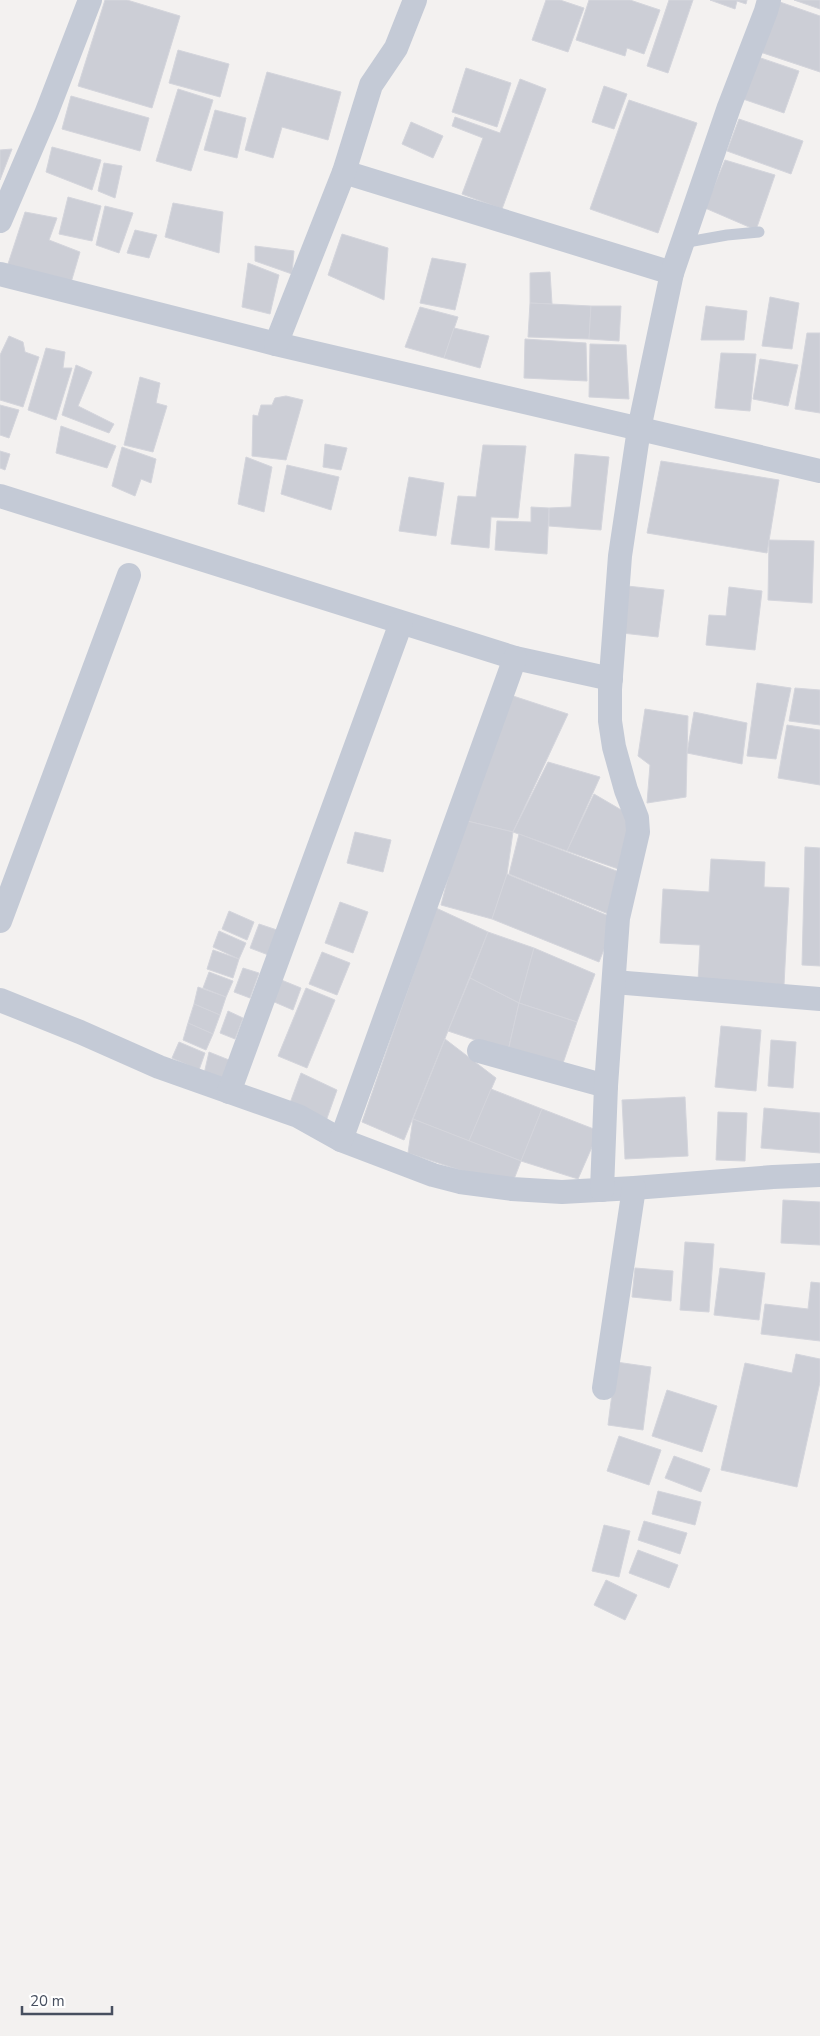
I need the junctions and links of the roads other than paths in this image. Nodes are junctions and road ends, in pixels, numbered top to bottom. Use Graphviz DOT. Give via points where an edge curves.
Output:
graph roads {
  1 [pos="90,0"];
  2 [pos="415,0"];
  3 [pos="768,0"];
  4 [pos="344,172"];
  5 [pos="0,221"];
  6 [pos="759,232"];
  7 [pos="682,243"];
  8 [pos="672,273"];
  9 [pos="0,274"];
  10 [pos="276,344"];
  11 [pos="639,429"];
  12 [pos="820,471"];
  13 [pos="0,496"];
  14 [pos="129,575"];
  15 [pos="401,623"];
  16 [pos="515,658"];
  17 [pos="611,679"];
  18 [pos="0,920"];
  19 [pos="614,982"];
  20 [pos="820,999"];
  21 [pos="0,1000"];
  22 [pos="479,1051"];
  23 [pos="606,1086"];
  24 [pos="229,1092"];
  25 [pos="341,1140"];
  26 [pos="820,1175"];
  27 [pos="634,1188"];
  28 [pos="602,1190"];
  29 [pos="604,1388"];
  1 -- 5 [label="street"];
  2 -- 4 [label="street" via="396,48 371,85"];
  3 -- 7 [label="street"];
  4 -- 8 [label="street"];
  4 -- 10 [label="street"];
  6 -- 7 [label="lane"];
  7 -- 8 [label="street"];
  8 -- 11 [label="street"];
  9 -- 10 [label="street"];
  10 -- 11 [label="street"];
  11 -- 12 [label="street"];
  11 -- 17 [label="street" via="620,556"];
  13 -- 15 [label="street"];
  14 -- 18 [label="street"];
  15 -- 16 [label="street"];
  15 -- 24 [label="street"];
  16 -- 17 [label="street"];
  16 -- 25 [label="street"];
  17 -- 19 [label="street" via="610,721 614,747 638,825 618,918"];
  19 -- 20 [label="street"];
  19 -- 23 [label="street"];
  21 -- 24 [label="street" via="159,1067"];
  22 -- 23 [label="street"];
  23 -- 28 [label="street"];
  24 -- 25 [label="street" via="298,1116"];
  25 -- 28 [label="street" via="460,1182 525,1190"];
  26 -- 27 [label="street"];
  27 -- 28 [label="street"];
  27 -- 29 [label="street"];
}
